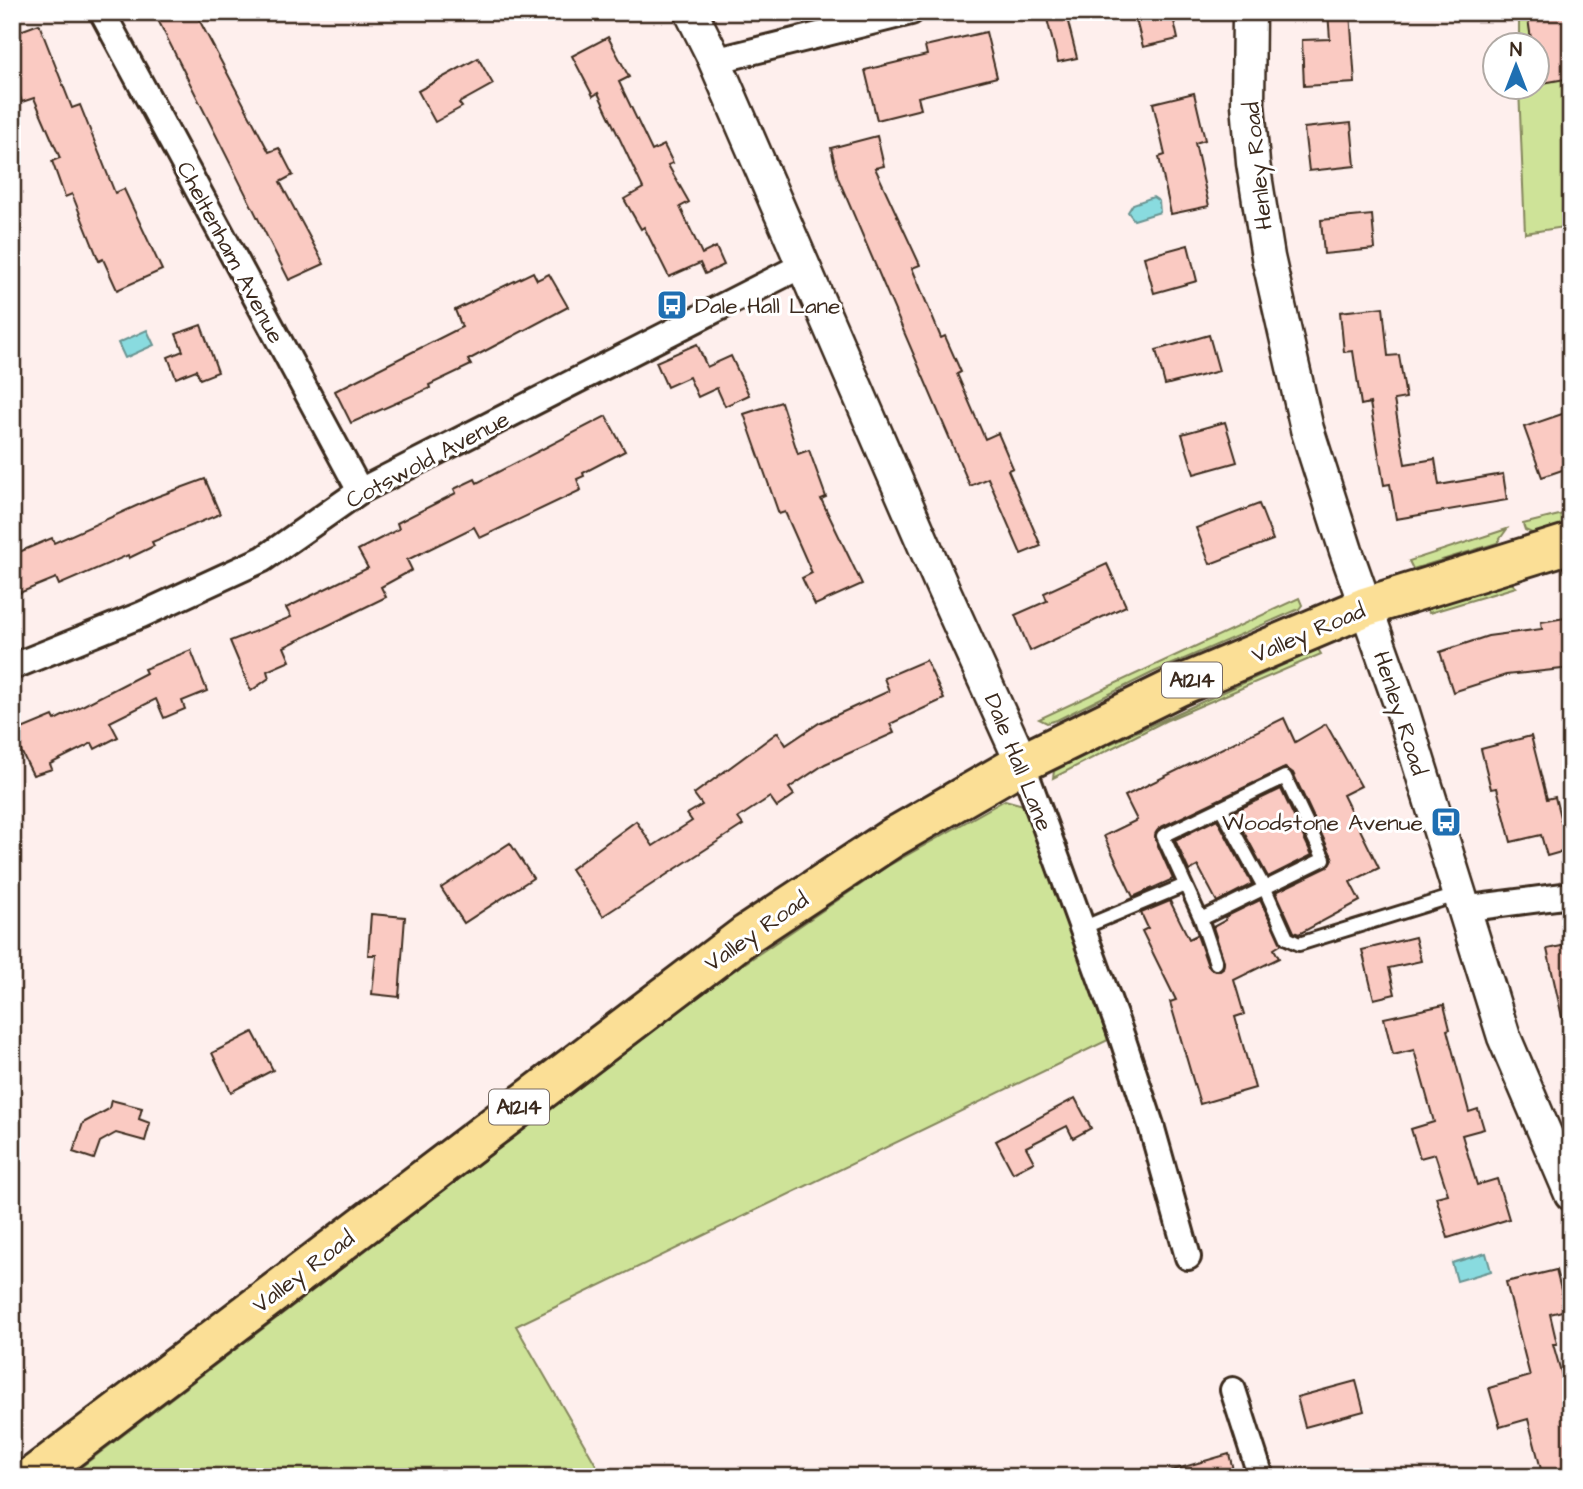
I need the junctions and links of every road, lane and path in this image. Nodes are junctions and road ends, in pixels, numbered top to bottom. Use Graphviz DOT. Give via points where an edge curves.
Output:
graph roads {
  1 [pos="102,12"];
  2 [pos="691,12"];
  3 [pos="911,12"];
  4 [pos="1249,12"];
  5 [pos="715,61"];
  6 [pos="803,265"];
  7 [pos="360,491"];
  8 [pos="1571,543"];
  9 [pos="1365,607"];
  10 [pos="12,667"];
  11 [pos="1022,763"];
  12 [pos="1221,808"];
  13 [pos="1185,885"];
  14 [pos="1265,889"];
  15 [pos="1571,895"];
  16 [pos="1460,902"];
  17 [pos="1202,919"];
  18 [pos="1082,928"];
  19 [pos="1216,963"];
  20 [pos="1571,1194"];
  21 [pos="1188,1257"];
  22 [pos="1233,1390"];
  23 [pos="32,1477"];
  24 [pos="1261,1477"];
  1 -- 7 [label="street, Cheltenham Avenue"];
  2 -- 5 [label="street, Dale Hall Lane"];
  3 -- 5 [label="street"];
  4 -- 9 [label="street, Henley Road" via="1250,128 1268,257 1307,429"];
  5 -- 6 [label="street, Dale Hall Lane"];
  6 -- 7 [label="street, Cotswold Avenue"];
  6 -- 11 [label="street, Dale Hall Lane"];
  7 -- 10 [label="street, Cotswold Avenue" via="263,559"];
  8 -- 9 [label="main road, Valley Road / A1214"];
  9 -- 11 [label="main road, Valley Road / A1214" via="1179,686"];
  9 -- 16 [label="street, Henley Road" via="1402,709"];
  11 -- 18 [label="street, Dale Hall Lane"];
  11 -- 23 [label="main road, Valley Road / A1214" via="892,838 747,934"];
  12 -- 13 [label="lane" via="1163,836"];
  12 -- 14 [label="lane"];
  12 -- 14 [label="lane" via="1285,777 1324,859"];
  13 -- 17 [label="lane"];
  13 -- 18 [label="lane"];
  14 -- 16 [label="lane" via="1287,938 1298,944"];
  14 -- 17 [label="lane"];
  15 -- 16 [label="street"];
  16 -- 20 [label="street, Henley Road" via="1504,1037"];
  17 -- 19 [label="lane"];
  18 -- 21 [label="street, Dale Hall Lane" via="1151,1125"];
  22 -- 24 [label="street"];
}
